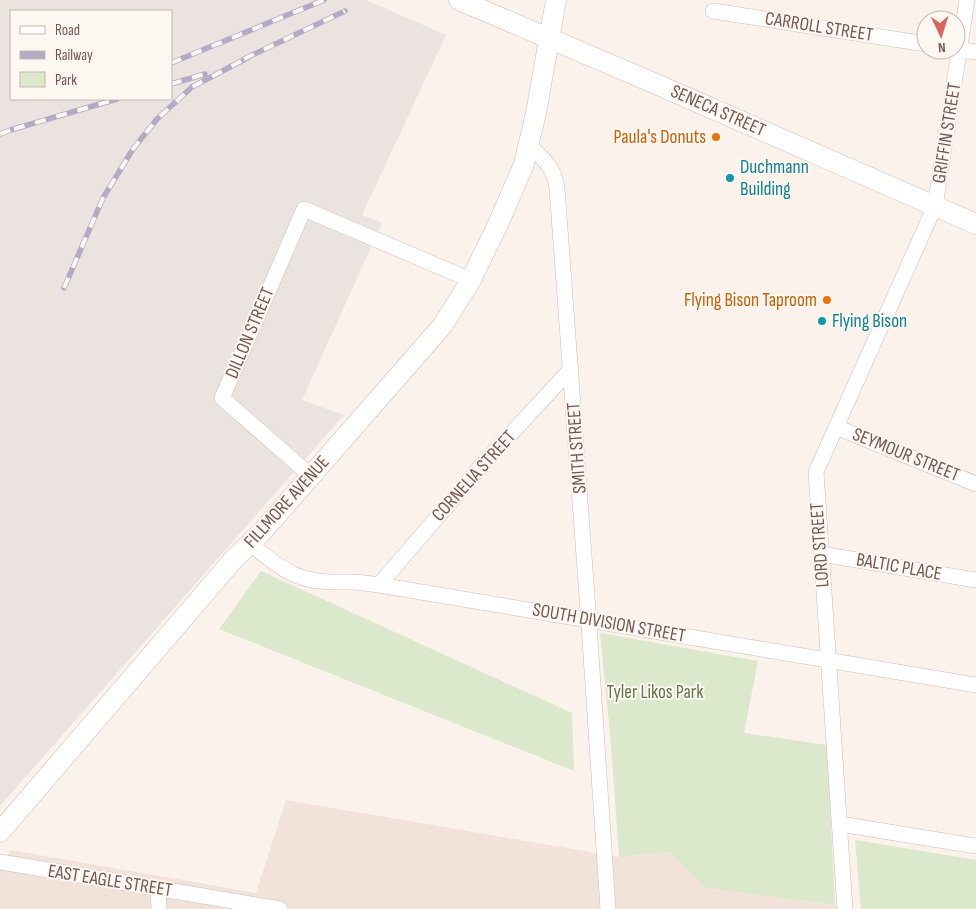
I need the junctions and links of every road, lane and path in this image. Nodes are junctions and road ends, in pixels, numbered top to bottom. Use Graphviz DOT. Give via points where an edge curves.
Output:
graph roads {
  1 [pos="459,0"];
  2 [pos="556,0"];
  3 [pos="713,11"];
  4 [pos="549,38"];
  5 [pos="916,42"];
  6 [pos="956,60"];
  7 [pos="528,144"];
  8 [pos="935,206"];
  9 [pos="976,224"];
  10 [pos="471,280"];
  11 [pos="571,369"];
  12 [pos="836,428"];
  13 [pos="311,476"];
  14 [pos="976,484"];
  15 [pos="250,544"];
  16 [pos="821,554"];
  17 [pos="976,580"];
  18 [pos="379,585"];
  19 [pos="589,619"];
  20 [pos="827,661"];
  21 [pos="976,685"];
  22 [pos="840,824"];
  23 [pos="0,832"];
  24 [pos="976,846"];
  25 [pos="0,862"];
  26 [pos="158,889"];
  27 [pos="159,909"];
  28 [pos="280,909"];
  29 [pos="608,909"];
  30 [pos="845,909"];
  1 -- 4 [label="street, SENECA STREET"];
  2 -- 4 [label="street"];
  3 -- 5 [label="street, CARROLL STREET"];
  4 -- 7 [label="street"];
  4 -- 8 [label="street, SENECA STREET"];
  6 -- 8 [label="street, GRIFFIN STREET"];
  7 -- 10 [label="street, FILLMORE AVENUE" via="524,164 500,222"];
  7 -- 11 [label="street, SMITH STREET" via="555,174"];
  8 -- 9 [label="street, SENECA STREET"];
  8 -- 12 [label="street, LORD STREET"];
  10 -- 13 [label="street, FILLMORE AVENUE" via="443,325"];
  10 -- 13 [label="street, DILLON STREET" via="304,210 222,398"];
  11 -- 18 [label="street, CORNELIA STREET" via="483,464"];
  11 -- 19 [label="street, SMITH STREET"];
  12 -- 14 [label="street, SEYMOUR STREET"];
  12 -- 16 [label="street, LORD STREET" via="816,472"];
  13 -- 15 [label="street, FILLMORE AVENUE"];
  15 -- 18 [label="street, SOUTH DIVISION STREET" via="298,576 328,582"];
  15 -- 23 [label="street, FILLMORE AVENUE"];
  16 -- 17 [label="street, BALTIC PLACE"];
  16 -- 20 [label="street, LORD STREET"];
  18 -- 19 [label="street, SOUTH DIVISION STREET"];
  19 -- 20 [label="street, SOUTH DIVISION STREET"];
  19 -- 29 [label="street, SMITH STREET"];
  20 -- 21 [label="street, SOUTH DIVISION STREET"];
  20 -- 22 [label="street, LORD STREET"];
  22 -- 24 [label="street"];
  22 -- 30 [label="street, LORD STREET"];
  25 -- 26 [label="street, EAST EAGLE STREET"];
  26 -- 27 [label="street"];
  26 -- 28 [label="street, EAST EAGLE STREET"];
}
